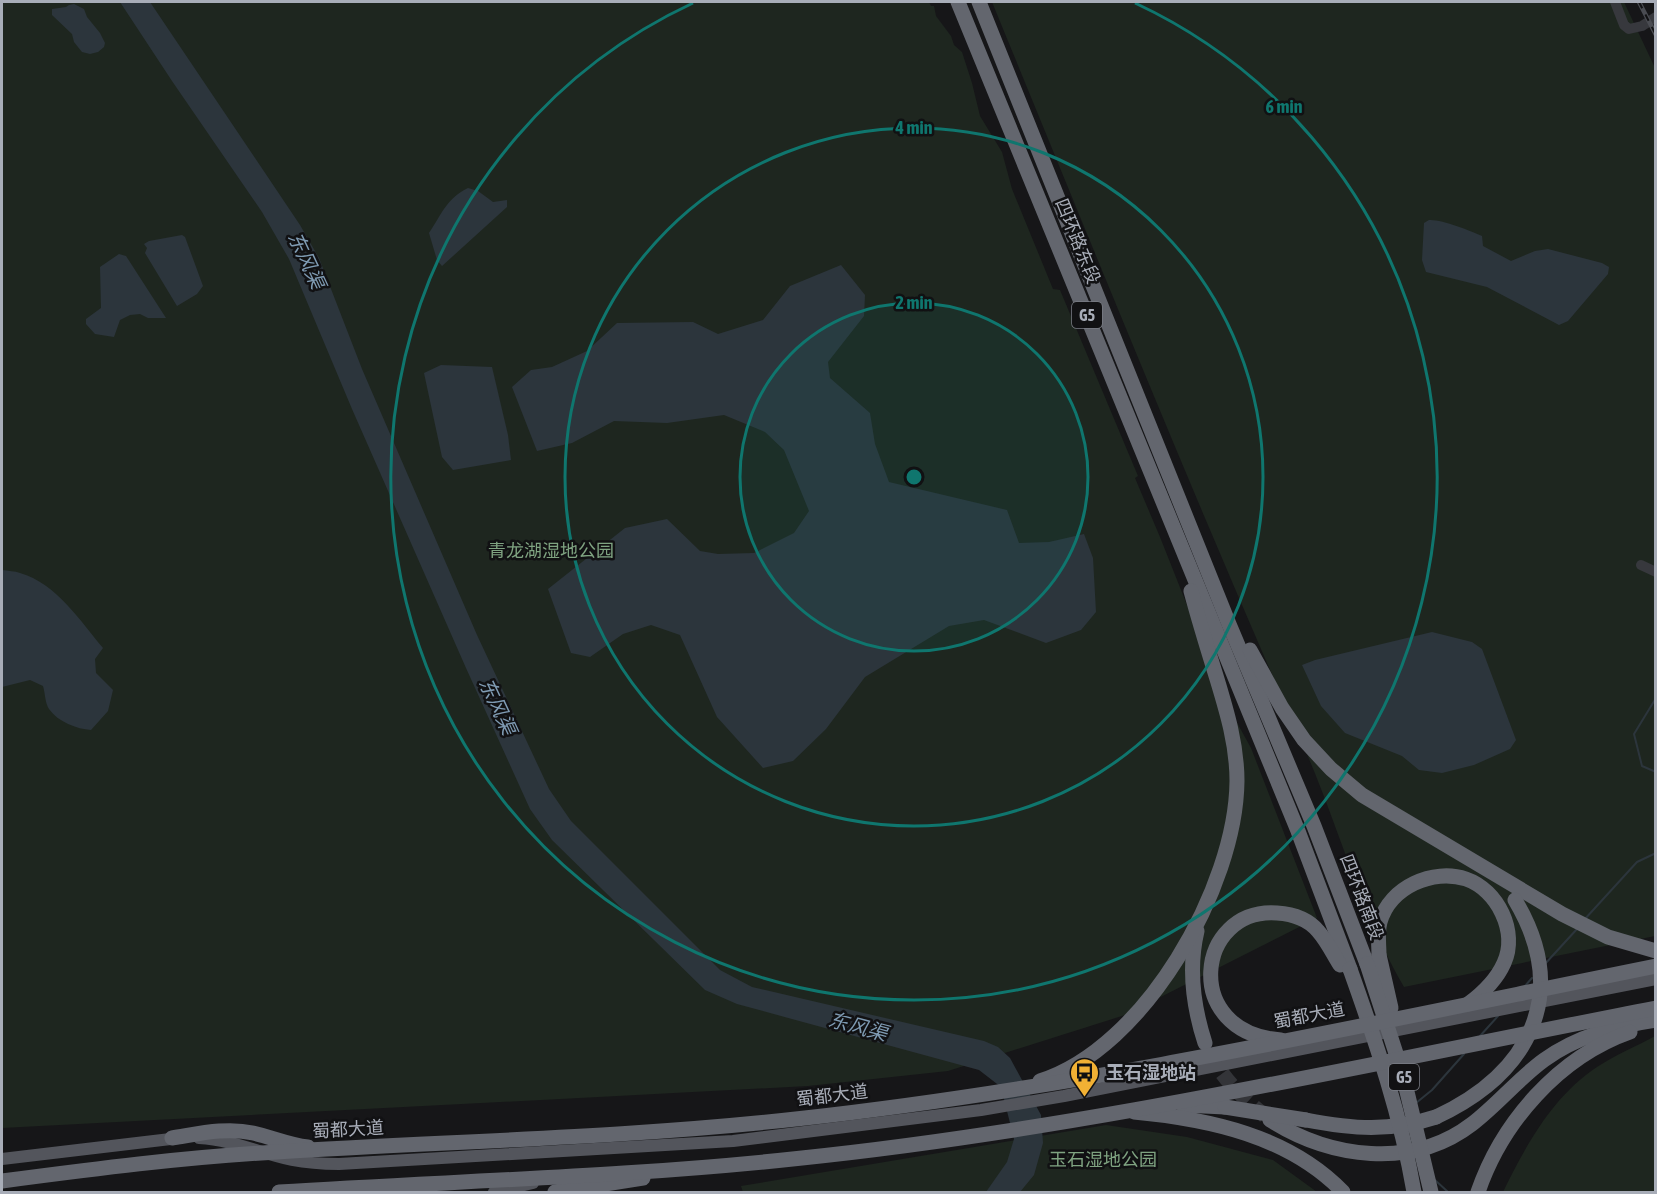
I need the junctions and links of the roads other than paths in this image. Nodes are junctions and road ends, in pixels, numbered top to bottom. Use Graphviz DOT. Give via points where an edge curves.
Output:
graph roads {
  1 [pos="958,2"];
  2 [pos="979,2"];
  3 [pos="1615,2"];
  4 [pos="1656,17"];
  5 [pos="1179,520"];
  6 [pos="1641,565"];
  7 [pos="1656,572"];
  8 [pos="1221,627"];
  9 [pos="1487,870"];
  10 [pos="1204,908"];
  11 [pos="1656,951"];
  12 [pos="1373,959"];
  13 [pos="1656,966"];
  14 [pos="1345,967"];
  15 [pos="1656,972"];
  16 [pos="1656,979"];
  17 [pos="1656,1002"];
  18 [pos="1656,1008"];
  19 [pos="1462,1009"];
  20 [pos="1656,1022"];
  21 [pos="1293,1041"];
  22 [pos="1205,1043"];
  23 [pos="1063,1085"];
  24 [pos="981,1105"];
  25 [pos="1131,1112"];
  26 [pos="1068,1119"];
  27 [pos="1270,1120"];
  28 [pos="986,1132"];
  29 [pos="172,1138"];
  30 [pos="2,1159"];
  31 [pos="2,1181"];
  32 [pos="279,1192"];
  33 [pos="494,1192"];
  34 [pos="555,1192"];
  35 [pos="1343,1192"];
  36 [pos="1414,1192"];
  37 [pos="1431,1192"];
  38 [pos="1478,1192"];
  1 -- 5 [label="highway, 四环路东段 / G5"];
  2 -- 5 [label="highway, 四环路东段 / G5"];
  3 -- 4 [label="street" via="1629,29"];
  5 -- 8 [label="highway, 四环路东段 / G5"];
  5 -- 8 [label="highway"];
  6 -- 7 [label="street"];
  8 -- 9 [label="highway" via="1304,740 1331,769 1362,795"];
  8 -- 10 [label="highway" via="1237,780 1227,847"];
  8 -- 12 [label="highway, 四环路南段 / G5"];
  8 -- 14 [label="highway, 四环路南段 / G5"];
  9 -- 11 [label="highway" via="1608,938"];
  9 -- 25 [label="highway, bridge" via="1515,900 1527,920 1539,957 1538,1011 1528,1035 1501,1074 1463,1104 1436,1117 1388,1128 1195,1104"];
  10 -- 22 [label="highway" via="1195,944 1193,985 1196,1016"];
  10 -- 23 [label="highway" via="1155,993"];
  12 -- 19 [label="highway" via="1380,921 1395,897 1409,886 1438,876 1468,879 1494,899 1507,929 1508,947 1496,977 1484,993"];
  12 -- 37 [label="highway, 四环路南段 / G5, bridge"];
  13 -- 31 [label="highway, 蜀都大道, bridge" via="1191,1058 896,1107 644,1132 225,1155"];
  14 -- 21 [label="highway" via="1317,930 1286,913 1249,917 1222,937 1214,954 1211,984 1225,1016 1252,1036"];
  14 -- 36 [label="highway, 四环路南段 / G5, bridge" via="1373,1034"];
  15 -- 19 [label="highway"];
  16 -- 23 [label="main road"];
  17 -- 26 [label="main road"];
  18 -- 32 [label="highway, bridge" via="1121,1112 900,1146 616,1175"];
  19 -- 21 [label="highway"];
  20 -- 27 [label="highway" via="1605,1030 1579,1040 1517,1081 1470,1125 1447,1139 1416,1150 1382,1155 1348,1152 1313,1143"];
  20 -- 38 [label="highway" via="1583,1055 1555,1077 1504,1137"];
  21 -- 23 [label="highway"];
  23 -- 24 [label="highway, bridge"];
  23 -- 24 [label="main road"];
  24 -- 29 [label="highway" via="753,1129 353,1151 301,1146 244,1132"];
  25 -- 26 [label="highway"];
  25 -- 35 [label="highway" via="1173,1116 1254,1136 1288,1151"];
  26 -- 28 [label="highway, bridge"];
  28 -- 33 [label="main road" via="598,1172"];
  28 -- 34 [label="highway"];
  29 -- 30 [label="main road"];
}
